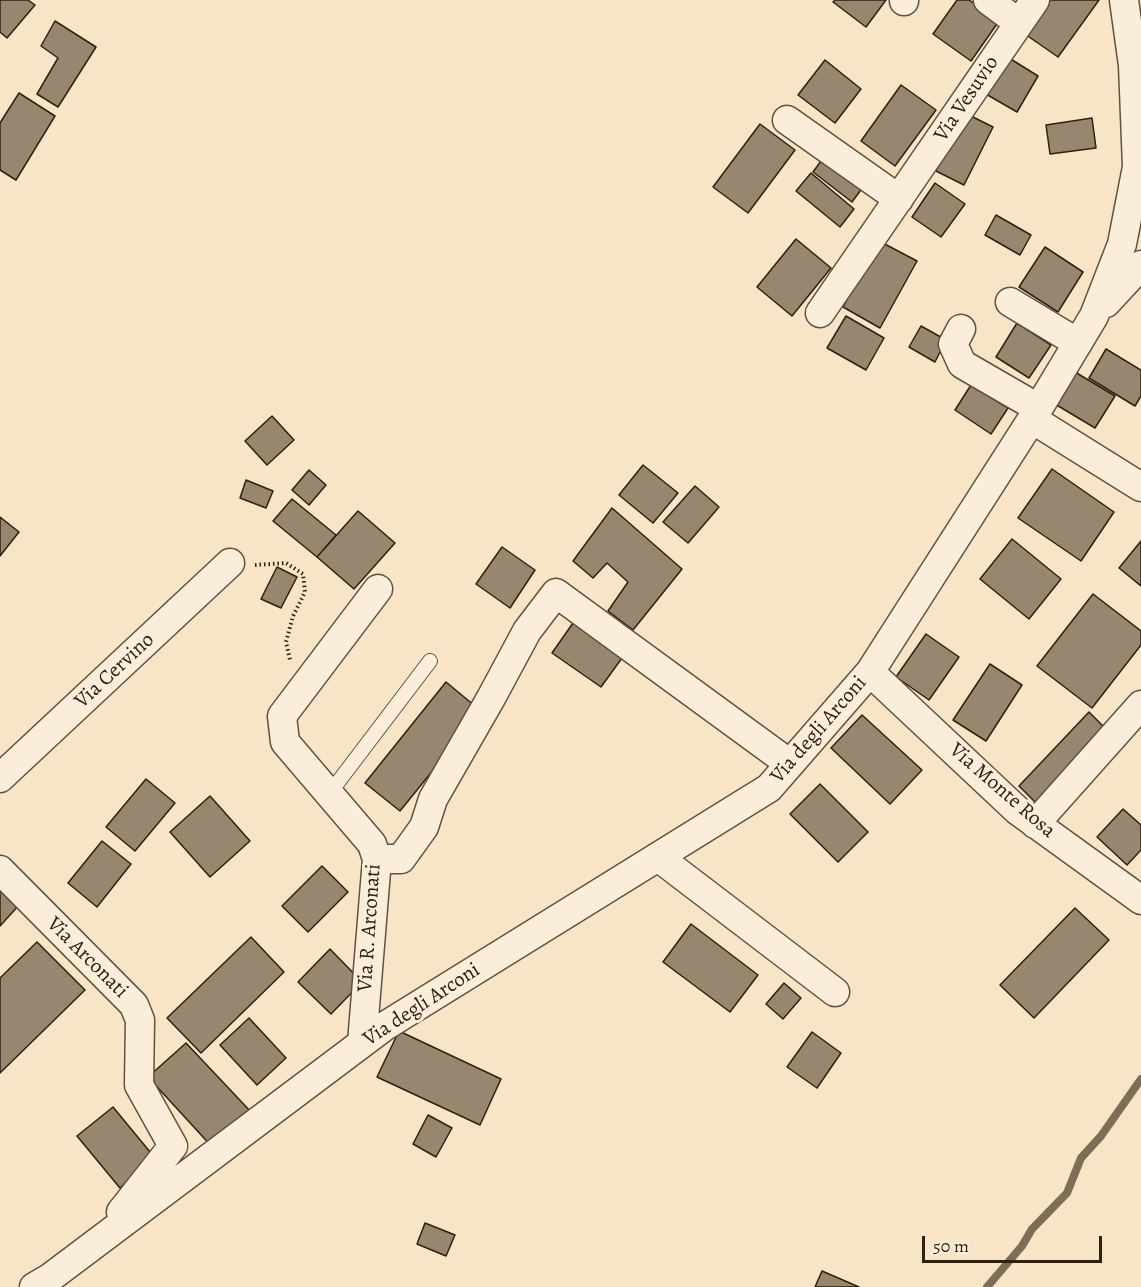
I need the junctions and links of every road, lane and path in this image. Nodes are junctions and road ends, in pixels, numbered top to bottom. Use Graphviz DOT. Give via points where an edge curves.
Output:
graph roads {
  1 [pos="988,0"];
  2 [pos="1124,0"];
  3 [pos="1027,11"];
  4 [pos="1137,56"];
  5 [pos="788,120"];
  6 [pos="899,199"];
  7 [pos="1141,265"];
  8 [pos="1010,302"];
  9 [pos="820,313"];
  10 [pos="1094,316"];
  11 [pos="961,329"];
  12 [pos="1078,343"];
  13 [pos="1035,413"];
  14 [pos="1141,487"];
  15 [pos="230,563"];
  16 [pos="378,589"];
  17 [pos="430,661"];
  18 [pos="288,669"];
  19 [pos="870,672"];
  20 [pos="1141,705"];
  21 [pos="790,764"];
  22 [pos="0,778"];
  23 [pos="329,794"];
  24 [pos="1035,824"];
  25 [pos="658,857"];
  26 [pos="377,859"];
  27 [pos="0,870"];
  28 [pos="1141,900"];
  29 [pos="835,992"];
  30 [pos="362,1043"];
  31 [pos="97,1243"];
  32 [pos="52,1284"];
  1 -- 3 [label="street"];
  2 -- 4 [label="street, Via degli Arconi"];
  3 -- 6 [label="street, Via Vesuvio"];
  4 -- 10 [label="street, Via degli Arconi" via="1137,167 1122,244"];
  5 -- 6 [label="street"];
  6 -- 9 [label="street, Via Vesuvio"];
  7 -- 10 [label="street"];
  8 -- 12 [label="street"];
  10 -- 12 [label="street, Via degli Arconi"];
  11 -- 13 [label="street" via="953,344 962,364"];
  12 -- 13 [label="street, Via degli Arconi"];
  13 -- 14 [label="street"];
  13 -- 19 [label="street, Via degli Arconi"];
  15 -- 18 [label="path" via="286,563 303,574 305,592 286,642"];
  15 -- 22 [label="street, Via Cervino"];
  16 -- 23 [label="street, Via R. Arconati" via="282,716 285,742"];
  17 -- 23 [label="lane"];
  19 -- 21 [label="street, Via degli Arconi"];
  19 -- 24 [label="street, Via Monte Rosa"];
  20 -- 24 [label="street"];
  21 -- 25 [label="street, Via degli Arconi" via="769,788"];
  21 -- 26 [label="street" via="556,593 527,631 433,799 424,827 401,859"];
  23 -- 26 [label="street, Via R. Arconati" via="372,844"];
  24 -- 28 [label="street, Via Monte Rosa"];
  25 -- 29 [label="street"];
  25 -- 30 [label="street, Via degli Arconi"];
  26 -- 30 [label="street, Via R. Arconati"];
  27 -- 31 [label="street, Via Arconati" via="134,1005 140,1020 139,1085 173,1146"];
  30 -- 31 [label="street, Via degli Arconi"];
  31 -- 32 [label="street, Via degli Arconi"];
}
